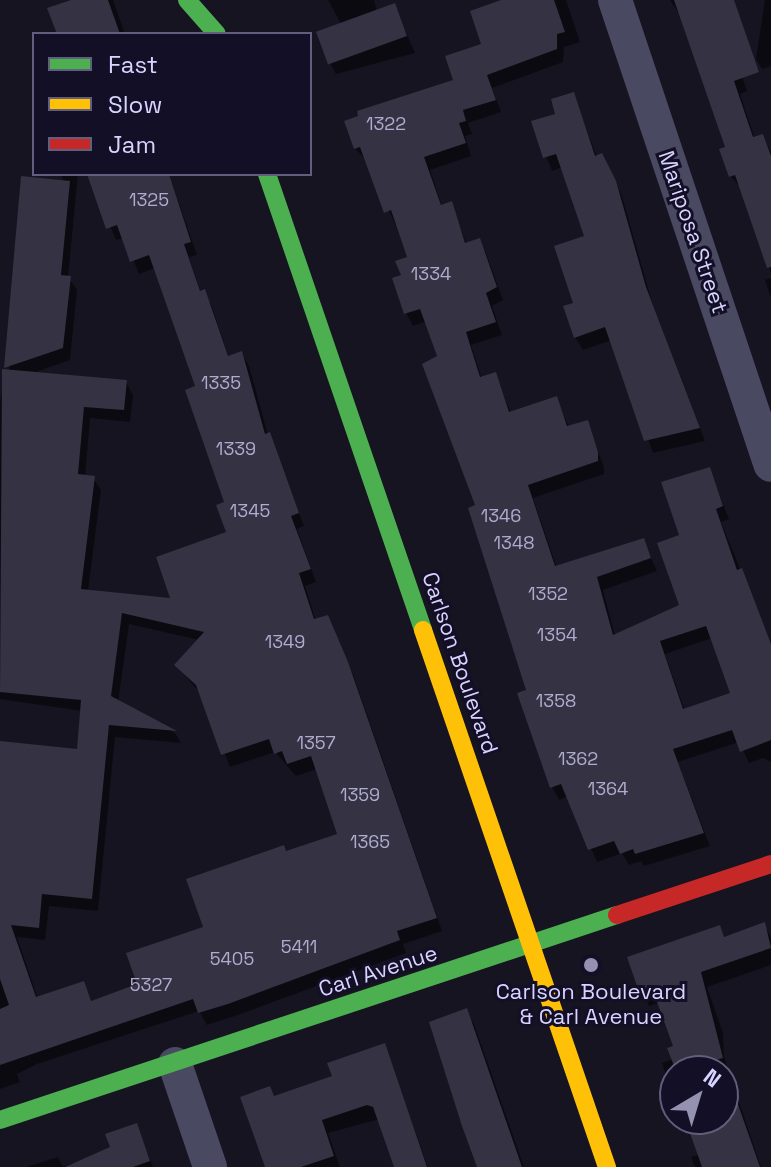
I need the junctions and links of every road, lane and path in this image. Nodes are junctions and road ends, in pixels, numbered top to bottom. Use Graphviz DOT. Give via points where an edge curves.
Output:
graph roads {
  1 [pos="187,0"];
  2 [pos="615,0"];
  3 [pos="225,11"];
  4 [pos="216,32"];
  5 [pos="219,32"];
  6 [pos="268,176"];
  7 [pos="771,465"];
  8 [pos="771,864"];
  9 [pos="532,946"];
  10 [pos="175,1064"];
  11 [pos="0,1120"];
  12 [pos="210,1167"];
  13 [pos="607,1167"];
  1 -- 4 [label="main road"];
  2 -- 7 [label="street, Mariposa Street"];
  3 -- 5 [label="main road"];
  6 -- 9 [label="main road, Carlson Boulevard"];
  8 -- 9 [label="main road, Carl Avenue"];
  9 -- 10 [label="main road, Carl Avenue"];
  9 -- 13 [label="main road, Carlson Boulevard"];
  10 -- 11 [label="main road, Carl Avenue"];
  10 -- 12 [label="street"];
}
